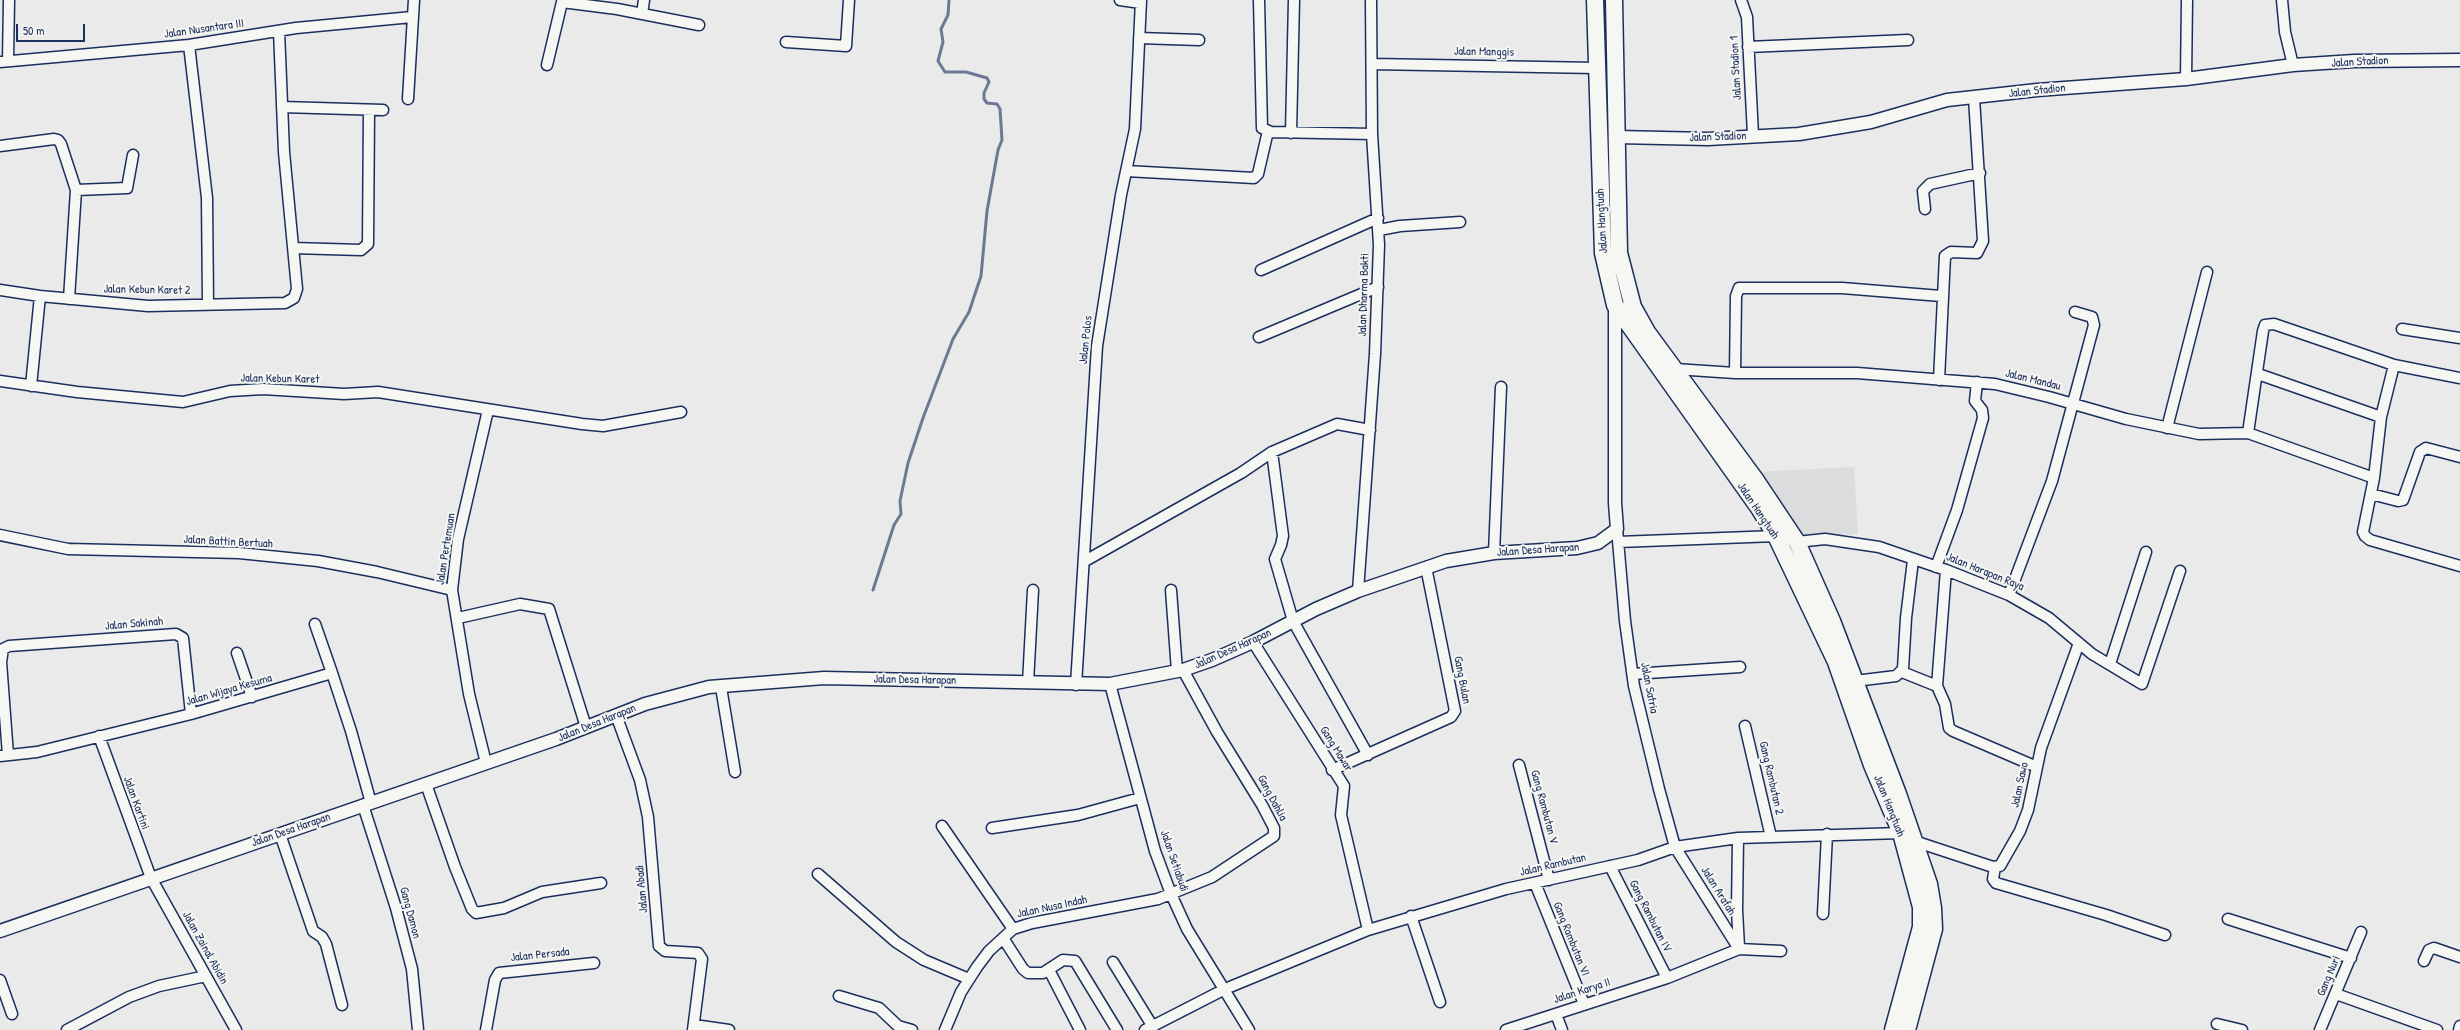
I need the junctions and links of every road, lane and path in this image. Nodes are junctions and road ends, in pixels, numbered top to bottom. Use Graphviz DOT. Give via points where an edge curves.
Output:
graph roads {
  1 [pos="9,0"];
  2 [pos="414,0"];
  3 [pos="644,0"];
  4 [pos="848,0"];
  5 [pos="1120,0"];
  6 [pos="1259,0"];
  7 [pos="1294,0"];
  8 [pos="1371,0"];
  9 [pos="1596,0"];
  10 [pos="1614,0"];
  11 [pos="1741,0"];
  12 [pos="2187,0"];
  13 [pos="2282,0"];
  14 [pos="1141,1"];
  15 [pos="642,14"];
  16 [pos="412,17"];
  17 [pos="699,25"];
  18 [pos="279,31"];
  19 [pos="1139,38"];
  20 [pos="1199,40"];
  21 [pos="1908,40"];
  22 [pos="786,42"];
  23 [pos="189,46"];
  24 [pos="1748,47"];
  25 [pos="2460,60"];
  26 [pos="4,61"];
  27 [pos="1372,64"];
  28 [pos="547,65"];
  29 [pos="2293,65"];
  30 [pos="1596,68"];
  31 [pos="2186,79"];
  32 [pos="1974,98"];
  33 [pos="408,99"];
  34 [pos="282,107"];
  35 [pos="368,110"];
  36 [pos="383,110"];
  37 [pos="1268,132"];
  38 [pos="1291,133"];
  39 [pos="1372,134"];
  40 [pos="1753,136"];
  41 [pos="1617,137"];
  42 [pos="0,146"];
  43 [pos="133,155"];
  44 [pos="1126,171"];
  45 [pos="1980,173"];
  46 [pos="76,190"];
  47 [pos="1925,209"];
  48 [pos="1378,218"];
  49 [pos="1460,222"];
  50 [pos="1380,230"];
  51 [pos="293,248"];
  52 [pos="1261,270"];
  53 [pos="2207,272"];
  54 [pos="1378,287"];
  55 [pos="0,290"];
  56 [pos="40,296"];
  57 [pos="1941,296"];
  58 [pos="69,299"];
  59 [pos="208,304"];
  60 [pos="1615,305"];
  61 [pos="2075,312"];
  62 [pos="2402,328"];
  63 [pos="1259,337"];
  64 [pos="2460,338"];
  65 [pos="2394,365"];
  66 [pos="1675,369"];
  67 [pos="1735,373"];
  68 [pos="2258,374"];
  69 [pos="2460,378"];
  70 [pos="1939,380"];
  71 [pos="0,381"];
  72 [pos="1977,382"];
  73 [pos="31,386"];
  74 [pos="1501,387"];
  75 [pos="2074,405"];
  76 [pos="488,410"];
  77 [pos="681,412"];
  78 [pos="2381,417"];
  79 [pos="2167,428"];
  80 [pos="1370,430"];
  81 [pos="2248,433"];
  82 [pos="1272,452"];
  83 [pos="2460,457"];
  84 [pos="2374,478"];
  85 [pos="2371,494"];
  86 [pos="1617,529"];
  87 [pos="0,535"];
  88 [pos="1776,536"];
  89 [pos="1618,542"];
  90 [pos="1797,542"];
  91 [pos="2146,552"];
  92 [pos="1494,553"];
  93 [pos="1913,560"];
  94 [pos="1086,561"];
  95 [pos="2460,566"];
  96 [pos="1426,567"];
  97 [pos="1941,568"];
  98 [pos="2180,571"];
  99 [pos="452,590"];
  100 [pos="1033,590"];
  101 [pos="1171,590"];
  102 [pos="1358,591"];
  103 [pos="2009,595"];
  104 [pos="458,618"];
  105 [pos="1293,621"];
  106 [pos="315,624"];
  107 [pos="1253,642"];
  108 [pos="2079,643"];
  109 [pos="237,654"];
  110 [pos="2110,664"];
  111 [pos="1740,667"];
  112 [pos="1180,671"];
  113 [pos="1902,672"];
  114 [pos="332,673"];
  115 [pos="1632,674"];
  116 [pos="1855,681"];
  117 [pos="1028,683"];
  118 [pos="1076,684"];
  119 [pos="1110,684"];
  120 [pos="1937,686"];
  121 [pos="722,687"];
  122 [pos="252,697"];
  123 [pos="191,714"];
  124 [pos="616,715"];
  125 [pos="1745,726"];
  126 [pos="586,727"];
  127 [pos="99,736"];
  128 [pos="1368,755"];
  129 [pos="4,756"];
  130 [pos="486,763"];
  131 [pos="1879,764"];
  132 [pos="1519,765"];
  133 [pos="2037,767"];
  134 [pos="1332,770"];
  135 [pos="734,772"];
  136 [pos="426,784"];
  137 [pos="1140,798"];
  138 [pos="367,804"];
  139 [pos="942,826"];
  140 [pos="992,828"];
  141 [pos="280,834"];
  142 [pos="1827,834"];
  143 [pos="1771,837"];
  144 [pos="1908,837"];
  145 [pos="1738,838"];
  146 [pos="1675,847"];
  147 [pos="1610,866"];
  148 [pos="1995,867"];
  149 [pos="818,874"];
  150 [pos="151,878"];
  151 [pos="1549,880"];
  152 [pos="600,883"];
  153 [pos="1535,883"];
  154 [pos="1171,894"];
  155 [pos="1823,914"];
  156 [pos="1411,916"];
  157 [pos="2228,918"];
  158 [pos="1012,929"];
  159 [pos="1368,930"];
  160 [pos="0,931"];
  161 [pos="2361,932"];
  162 [pos="2165,935"];
  163 [pos="1003,938"];
  164 [pos="1739,949"];
  165 [pos="1780,951"];
  166 [pos="2460,957"];
  167 [pos="2350,958"];
  168 [pos="2424,961"];
  169 [pos="1113,962"];
  170 [pos="594,963"];
  171 [pos="1049,970"];
  172 [pos="206,976"];
  173 [pos="1667,978"];
  174 [pos="969,979"];
  175 [pos="0,980"];
  176 [pos="1225,989"];
  177 [pos="2336,994"];
  178 [pos="839,996"];
  179 [pos="1440,1002"];
  180 [pos="1584,1004"];
  181 [pos="342,1005"];
  182 [pos="12,1014"];
  183 [pos="1556,1014"];
  184 [pos="2217,1024"];
  185 [pos="693,1027"];
  186 [pos="1149,1028"];
  187 [pos="67,1030"];
  188 [pos="236,1030"];
  189 [pos="418,1030"];
  190 [pos="486,1030"];
  191 [pos="729,1030"];
  192 [pos="912,1030"];
  193 [pos="945,1030"];
  194 [pos="1080,1030"];
  195 [pos="1117,1030"];
  196 [pos="1249,1030"];
  197 [pos="1506,1030"];
  198 [pos="1562,1030"];
  199 [pos="1893,1030"];
  200 [pos="1907,1030"];
  201 [pos="2242,1030"];
  202 [pos="2320,1030"];
  203 [pos="2436,1030"];
  1 -- 26 [label="street"];
  2 -- 16 [label="street"];
  3 -- 15 [label="street"];
  4 -- 22 [label="street" via="846,46"];
  5 -- 14 [label="street"];
  6 -- 37 [label="street" via="1261,125"];
  7 -- 38 [label="street"];
  8 -- 27 [label="street, Jalan Dharma Bakti"];
  9 -- 30 [label="highway, Jalan Hangtuah"];
  10 -- 41 [label="highway, Jalan Hangtuah"];
  11 -- 24 [label="street, Jalan Stadion 1" via="1747,17"];
  12 -- 31 [label="street"];
  13 -- 29 [label="street"];
  14 -- 19 [label="street, Jalan Polos"];
  15 -- 17 [label="street"];
  15 -- 28 [label="street" via="562,2"];
  16 -- 18 [label="street, Jalan Nusantara III"];
  16 -- 33 [label="street"];
  18 -- 23 [label="street, Jalan Nusantara III"];
  18 -- 34 [label="street"];
  19 -- 20 [label="street"];
  19 -- 44 [label="street, Jalan Polos" via="1135,129"];
  21 -- 24 [label="street"];
  23 -- 26 [label="street, Jalan Nusantara III"];
  23 -- 59 [label="street" via="207,198"];
  24 -- 40 [label="street, Jalan Stadion 1"];
  25 -- 29 [label="street, Jalan Stadion"];
  27 -- 30 [label="street, Jalan Manggis"];
  27 -- 39 [label="street, Jalan Dharma Bakti"];
  29 -- 31 [label="street, Jalan Stadion"];
  30 -- 60 [label="highway, Jalan Hangtuah" via="1603,253"];
  31 -- 32 [label="street, Jalan Stadion" via="2037,90"];
  32 -- 40 [label="street, Jalan Stadion" via="1941,101 1906,113 1836,129"];
  32 -- 45 [label="street"];
  34 -- 35 [label="street"];
  34 -- 51 [label="street"];
  35 -- 36 [label="street"];
  35 -- 51 [label="street" via="368,244 361,250"];
  37 -- 38 [label="street"];
  37 -- 44 [label="street" via="1258,174 1254,178"];
  38 -- 39 [label="street"];
  39 -- 48 [label="street, Jalan Dharma Bakti"];
  40 -- 41 [label="street, Jalan Stadion" via="1708,139"];
  41 -- 66 [label="highway, Jalan Hangtuah" via="1619,254 1633,307 1647,332"];
  42 -- 46 [label="street" via="58,140"];
  43 -- 46 [label="street" via="127,188"];
  44 -- 94 [label="street, Jalan Polos" via="1097,346"];
  45 -- 47 [label="street" via="1930,184 1924,191"];
  45 -- 57 [label="street" via="1982,245 1977,253 1946,254"];
  46 -- 58 [label="street"];
  48 -- 50 [label="street, Jalan Dharma Bakti"];
  48 -- 52 [label="street"];
  49 -- 50 [label="street"];
  50 -- 54 [label="street, Jalan Dharma Bakti"];
  51 -- 59 [label="street, Jalan Kebun Karet 2" via="297,289 294,298 285,302"];
  53 -- 79 [label="street"];
  54 -- 63 [label="street"];
  54 -- 80 [label="street, Jalan Dharma Bakti"];
  55 -- 56 [label="street, Jalan Kebun Karet 2"];
  56 -- 58 [label="street, Jalan Kebun Karet 2"];
  56 -- 73 [label="street"];
  57 -- 67 [label="street" via="1842,288 1739,288 1736,296"];
  57 -- 70 [label="street"];
  58 -- 59 [label="street, Jalan Kebun Karet 2" via="148,306"];
  60 -- 86 [label="street"];
  60 -- 88 [label="highway, Jalan Hangtuah" via="1759,508"];
  61 -- 75 [label="street" via="2090,316 2095,322"];
  62 -- 64 [label="street"];
  65 -- 68 [label="street" via="2269,323 2263,331"];
  65 -- 69 [label="street"];
  65 -- 78 [label="street"];
  66 -- 67 [label="street, Jalan Mandau"];
  66 -- 90 [label="highway, Jalan Hangtuah" via="1768,497"];
  67 -- 70 [label="street, Jalan Mandau" via="1857,373"];
  68 -- 78 [label="street"];
  68 -- 81 [label="street"];
  70 -- 72 [label="street, Jalan Mandau"];
  71 -- 73 [label="street, Jalan Kebun Karet"];
  72 -- 75 [label="street, Jalan Mandau" via="2049,397"];
  72 -- 97 [label="street" via="1975,401 1983,418"];
  73 -- 76 [label="street, Jalan Kebun Karet" via="184,402 230,391 263,389 344,394 378,392"];
  74 -- 92 [label="street"];
  75 -- 79 [label="street, Jalan Mandau"];
  75 -- 103 [label="street" via="2049,488"];
  76 -- 77 [label="street, Jalan Kebun Karet" via="602,426"];
  76 -- 99 [label="street, Jalan Pertemuan" via="458,539"];
  78 -- 84 [label="street"];
  79 -- 81 [label="street, Jalan Mandau" via="2198,434"];
  80 -- 82 [label="street" via="1337,424"];
  80 -- 102 [label="street, Jalan Dharma Bakti"];
  81 -- 84 [label="street, Jalan Mandau"];
  82 -- 94 [label="street" via="1241,473"];
  82 -- 105 [label="street" via="1283,536 1275,558"];
  83 -- 85 [label="street" via="2426,448 2420,452 2403,500"];
  84 -- 85 [label="street"];
  85 -- 95 [label="street" via="2363,532 2367,538"];
  86 -- 89 [label="street, Jalan Satria"];
  86 -- 92 [label="street, Jalan Desa Harapan" via="1598,543 1589,546"];
  87 -- 99 [label="street, Jalan Battin Bertuah" via="68,549 239,553 318,562 377,572"];
  88 -- 89 [label="street"];
  88 -- 131 [label="highway, Jalan Hangtuah" via="1836,662"];
  89 -- 115 [label="street, Jalan Satria"];
  90 -- 93 [label="street, Jalan Harapan Raya" via="1852,542 1879,547"];
  90 -- 116 [label="highway, Jalan Hangtuah"];
  91 -- 110 [label="street"];
  92 -- 96 [label="street, Jalan Desa Harapan"];
  93 -- 97 [label="street, Jalan Harapan Raya"];
  93 -- 113 [label="street"];
  94 -- 118 [label="street, Jalan Polos"];
  96 -- 102 [label="street, Jalan Desa Harapan"];
  96 -- 128 [label="street, Gang Bulan" via="1455,711 1451,717"];
  97 -- 103 [label="street, Jalan Harapan Raya"];
  97 -- 120 [label="street"];
  98 -- 110 [label="street, Jalan Harapan Raya" via="2142,684"];
  99 -- 104 [label="street, Jalan Pertemuan"];
  100 -- 117 [label="street"];
  101 -- 112 [label="street"];
  102 -- 105 [label="street, Jalan Desa Harapan"];
  103 -- 108 [label="street, Jalan Harapan Raya" via="2050,618"];
  104 -- 126 [label="street" via="520,604 549,609"];
  104 -- 130 [label="street, Jalan Pertemuan" via="469,694"];
  105 -- 107 [label="street, Jalan Desa Harapan"];
  105 -- 128 [label="street"];
  106 -- 114 [label="street"];
  107 -- 112 [label="street, Jalan Desa Harapan"];
  107 -- 134 [label="street, Gang Mawar"];
  108 -- 110 [label="street, Jalan Harapan Raya"];
  108 -- 133 [label="street, Jalan Sawo" via="2041,748"];
  109 -- 122 [label="street"];
  111 -- 115 [label="street"];
  112 -- 119 [label="street, Jalan Desa Harapan"];
  112 -- 154 [label="street, Gang Dahlia" via="1262,805 1275,832 1271,839 1212,877"];
  113 -- 116 [label="street" via="1896,676"];
  113 -- 120 [label="street"];
  114 -- 122 [label="street, Jalan Wijaya Kesuma"];
  114 -- 138 [label="street" via="351,731"];
  115 -- 146 [label="street, Jalan Satria"];
  116 -- 131 [label="highway, Jalan Hangtuah"];
  117 -- 118 [label="street, Jalan Desa Harapan"];
  117 -- 121 [label="street, Jalan Desa Harapan" via="824,678 765,681"];
  118 -- 119 [label="street, Jalan Desa Harapan"];
  119 -- 137 [label="street, Jalan Setiabudi"];
  120 -- 133 [label="street" via="1945,704 1949,728"];
  121 -- 124 [label="street, Jalan Desa Harapan" via="709,687 645,704"];
  121 -- 135 [label="street"];
  122 -- 123 [label="street, Jalan Wijaya Kesuma"];
  123 -- 127 [label="street, Jalan Wijaya Kesuma"];
  123 -- 129 [label="street, Jalan Sakinah" via="183,638 176,634 9,646 3,649 0,662"];
  124 -- 126 [label="street, Jalan Desa Harapan"];
  124 -- 185 [label="street, Jalan Abadi" via="640,780 648,817 659,946 665,951 698,953 702,959"];
  125 -- 143 [label="street, Gang Rambutan 2"];
  126 -- 130 [label="street, Jalan Desa Harapan"];
  127 -- 129 [label="street, Jalan Wijaya Kesuma" via="37,752"];
  127 -- 150 [label="street, Jalan Kartini"];
  128 -- 134 [label="street, Gang Bulan"];
  130 -- 136 [label="street, Jalan Desa Harapan"];
  131 -- 144 [label="highway, Jalan Hangtuah"];
  132 -- 151 [label="street, Gang Rambutan V"];
  133 -- 148 [label="street, Jalan Sawo" via="2028,810 2000,866"];
  134 -- 159 [label="street, Gang Mawar" via="1345,790 1341,815"];
  136 -- 138 [label="street, Jalan Desa Harapan"];
  136 -- 152 [label="street" via="455,867 476,913 504,908 542,892"];
  137 -- 140 [label="street" via="1078,815"];
  137 -- 154 [label="street, Jalan Setiabudi" via="1155,851"];
  138 -- 141 [label="street, Jalan Desa Harapan"];
  138 -- 189 [label="street, Gang Damon" via="412,969"];
  139 -- 158 [label="street"];
  141 -- 150 [label="street, Jalan Desa Harapan"];
  141 -- 181 [label="street" via="313,931 322,937 326,944"];
  142 -- 143 [label="street, Jalan Rambutan"];
  142 -- 144 [label="street, Jalan Rambutan"];
  142 -- 155 [label="street"];
  143 -- 145 [label="street, Jalan Rambutan"];
  144 -- 148 [label="street"];
  144 -- 199 [label="highway, Jalan Hangtuah" via="1921,907 1921,927"];
  144 -- 200 [label="highway, Jalan Hangtuah" via="1929,884 1934,929"];
  145 -- 146 [label="street, Jalan Rambutan"];
  145 -- 164 [label="street" via="1736,910"];
  146 -- 147 [label="street, Jalan Rambutan" via="1638,860"];
  146 -- 164 [label="street, Jalan Arafah"];
  147 -- 151 [label="street, Jalan Rambutan"];
  147 -- 173 [label="street, Gang Rambutan IV"];
  148 -- 162 [label="street" via="1993,879 1996,883"];
  149 -- 174 [label="street" via="896,942 924,960"];
  150 -- 160 [label="street, Jalan Desa Harapan"];
  150 -- 172 [label="street, Jalan Zainal Abidin"];
  151 -- 153 [label="street, Jalan Rambutan"];
  153 -- 156 [label="street, Jalan Rambutan"];
  153 -- 180 [label="street, Gang Rambutan VI"];
  154 -- 158 [label="street, Jalan Nusa Indah" via="1145,902 1069,915"];
  154 -- 176 [label="street, Jalan Setiabudi" via="1187,929"];
  156 -- 159 [label="street, Jalan Rambutan"];
  156 -- 179 [label="street"];
  157 -- 167 [label="street"];
  158 -- 163 [label="street, Jalan Nusa Indah"];
  159 -- 176 [label="street, Jalan Rambutan"];
  161 -- 167 [label="street, Gang Nuri"];
  163 -- 171 [label="street" via="1028,973 1043,973"];
  163 -- 174 [label="street, Jalan Nusa Indah" via="989,951"];
  164 -- 165 [label="street"];
  164 -- 173 [label="street, Jalan Karya II"];
  166 -- 168 [label="street" via="2434,948 2429,950"];
  167 -- 177 [label="street, Gang Nuri"];
  169 -- 186 [label="street"];
  170 -- 190 [label="street, Jalan Persada" via="500,973 495,980"];
  171 -- 194 [label="street"];
  171 -- 195 [label="street" via="1063,960 1075,961"];
  172 -- 187 [label="street" via="159,986 129,997"];
  172 -- 188 [label="street, Jalan Zainal Abidin"];
  173 -- 180 [label="street, Jalan Karya II"];
  174 -- 193 [label="street, Jalan Nusa Indah"];
  175 -- 182 [label="street"];
  176 -- 186 [label="street, Jalan Rambutan"];
  176 -- 196 [label="street, Jalan Setiabudi"];
  177 -- 202 [label="street, Gang Nuri"];
  177 -- 203 [label="street"];
  178 -- 192 [label="street" via="879,1008 898,1026"];
  180 -- 183 [label="street, Jalan Karya II"];
  183 -- 197 [label="street, Jalan Karya II"];
  183 -- 198 [label="street"];
  184 -- 201 [label="street"];
  185 -- 191 [label="street"];
}
